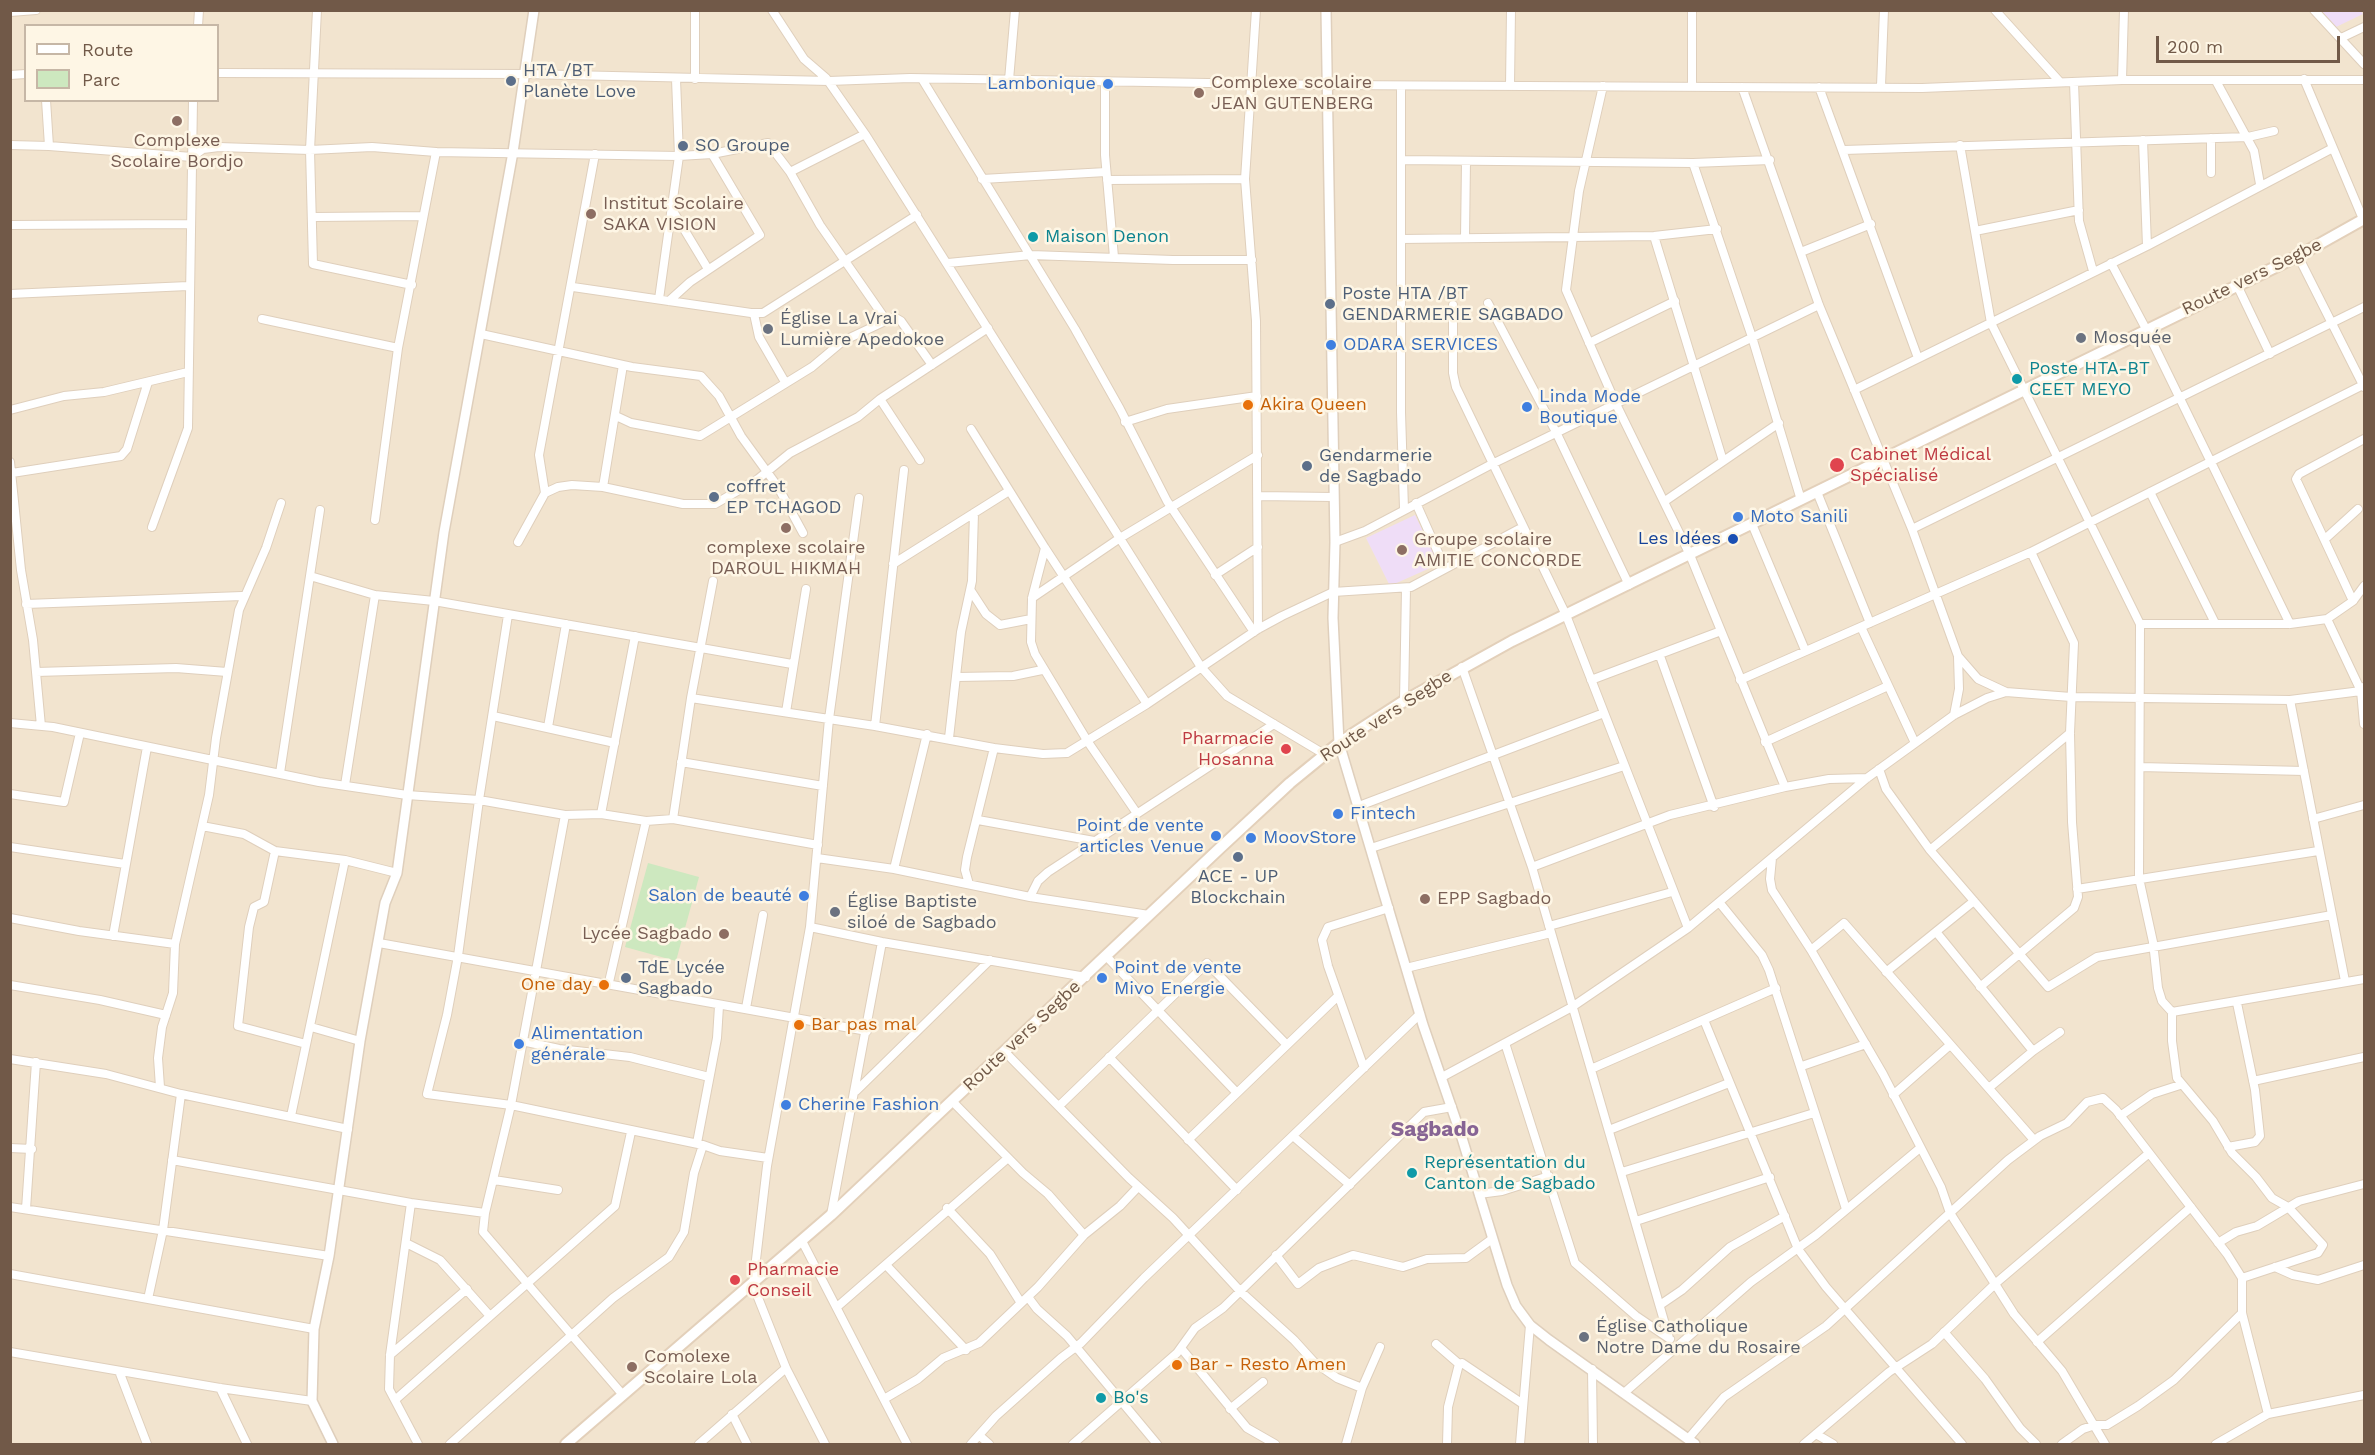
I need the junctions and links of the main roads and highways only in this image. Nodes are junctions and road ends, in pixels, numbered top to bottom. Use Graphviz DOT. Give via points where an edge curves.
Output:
graph roads {
  1 [pos="2364,219"];
  2 [pos="567,1444"];
  1 -- 2 [label="main road, Route vers Segbe" via="2298,256 1462,667 1340,743 1149,915 831,1215"];
}
